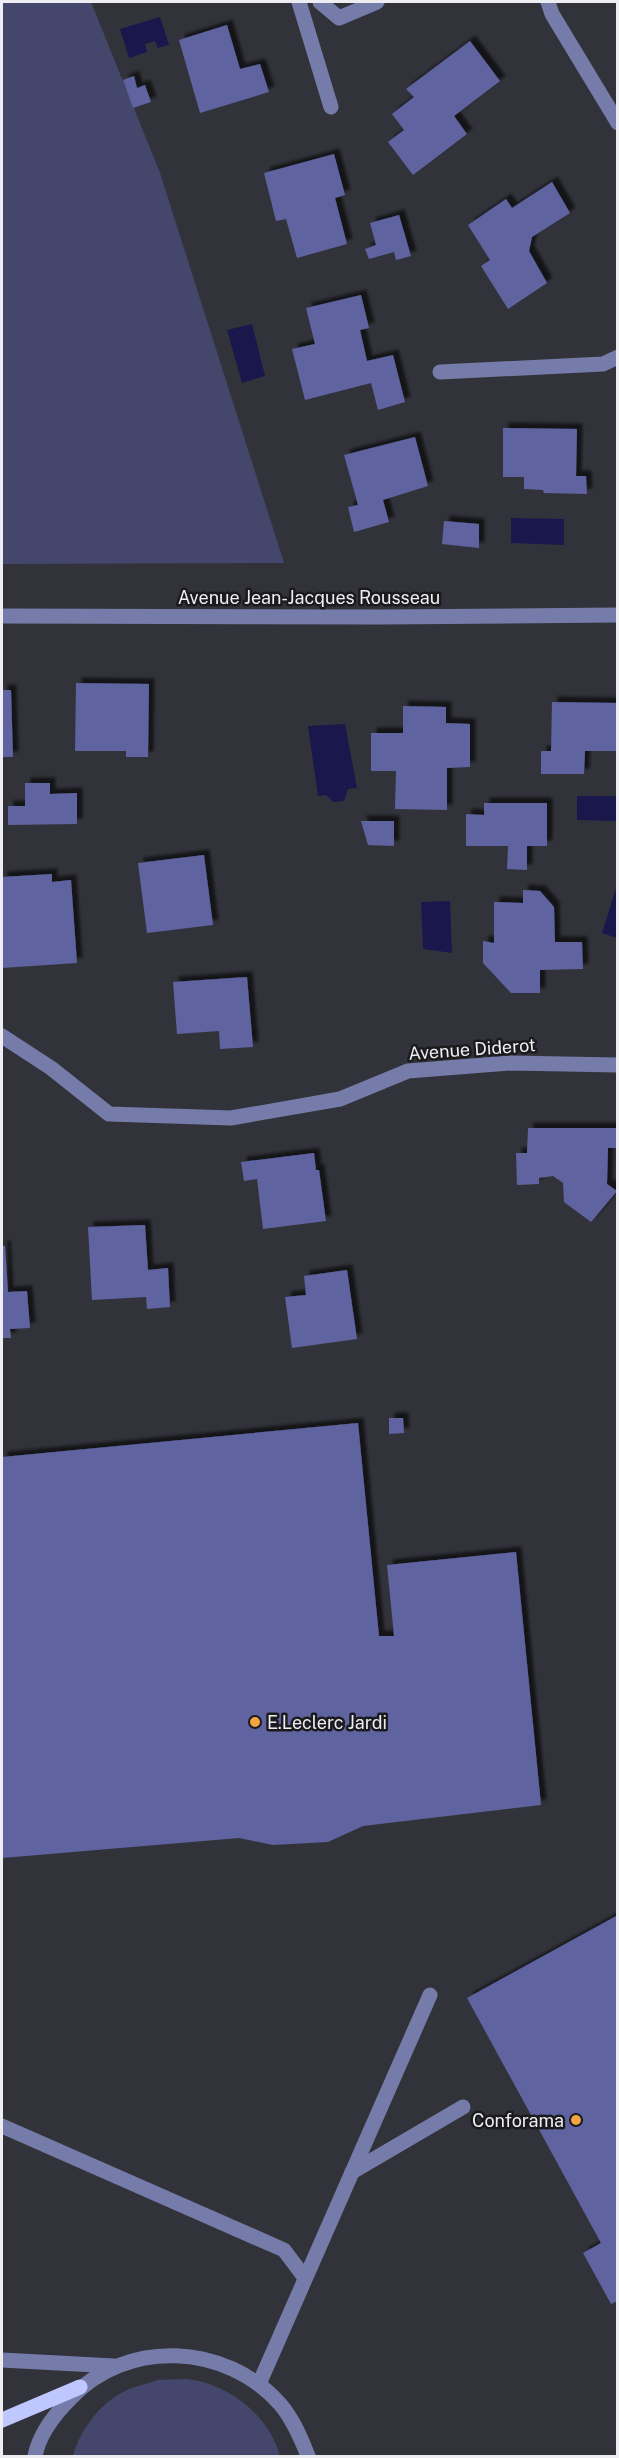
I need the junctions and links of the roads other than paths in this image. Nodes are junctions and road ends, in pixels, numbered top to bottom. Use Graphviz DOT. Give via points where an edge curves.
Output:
graph roads {
  1 [pos="299,2"];
  2 [pos="320,2"];
  3 [pos="377,2"];
  4 [pos="548,2"];
  5 [pos="331,107"];
  6 [pos="618,123"];
  7 [pos="618,357"];
  8 [pos="440,372"];
  9 [pos="618,615"];
  10 [pos="2,616"];
  11 [pos="2,1036"];
  12 [pos="618,1065"];
  13 [pos="430,1995"];
  14 [pos="463,2108"];
  15 [pos="2,2126"];
  16 [pos="352,2172"];
  17 [pos="305,2278"];
  18 [pos="2,2360"];
  19 [pos="114,2366"];
  20 [pos="259,2384"];
  21 [pos="80,2387"];
  22 [pos="2,2420"];
  23 [pos="35,2457"];
  24 [pos="308,2457"];
  1 -- 5 [label="street"];
  2 -- 3 [label="street" via="339,18"];
  4 -- 6 [label="street"];
  7 -- 8 [label="street" via="603,364"];
  9 -- 10 [label="street, Avenue Jean-Jacques Rousseau"];
  11 -- 12 [label="street, Avenue Diderot" via="51,1068 109,1114 231,1118 340,1099 408,1071 510,1063"];
  13 -- 16 [label="street"];
  14 -- 16 [label="street"];
  15 -- 17 [label="street" via="284,2250"];
  16 -- 17 [label="street"];
  17 -- 20 [label="street"];
  18 -- 19 [label="street"];
  19 -- 20 [label="street" via="151,2356 189,2355 226,2365"];
  19 -- 21 [label="street"];
  20 -- 24 [label="street" via="281,2406"];
  21 -- 22 [label="main road"];
  21 -- 23 [label="street" via="53,2416"];
}
